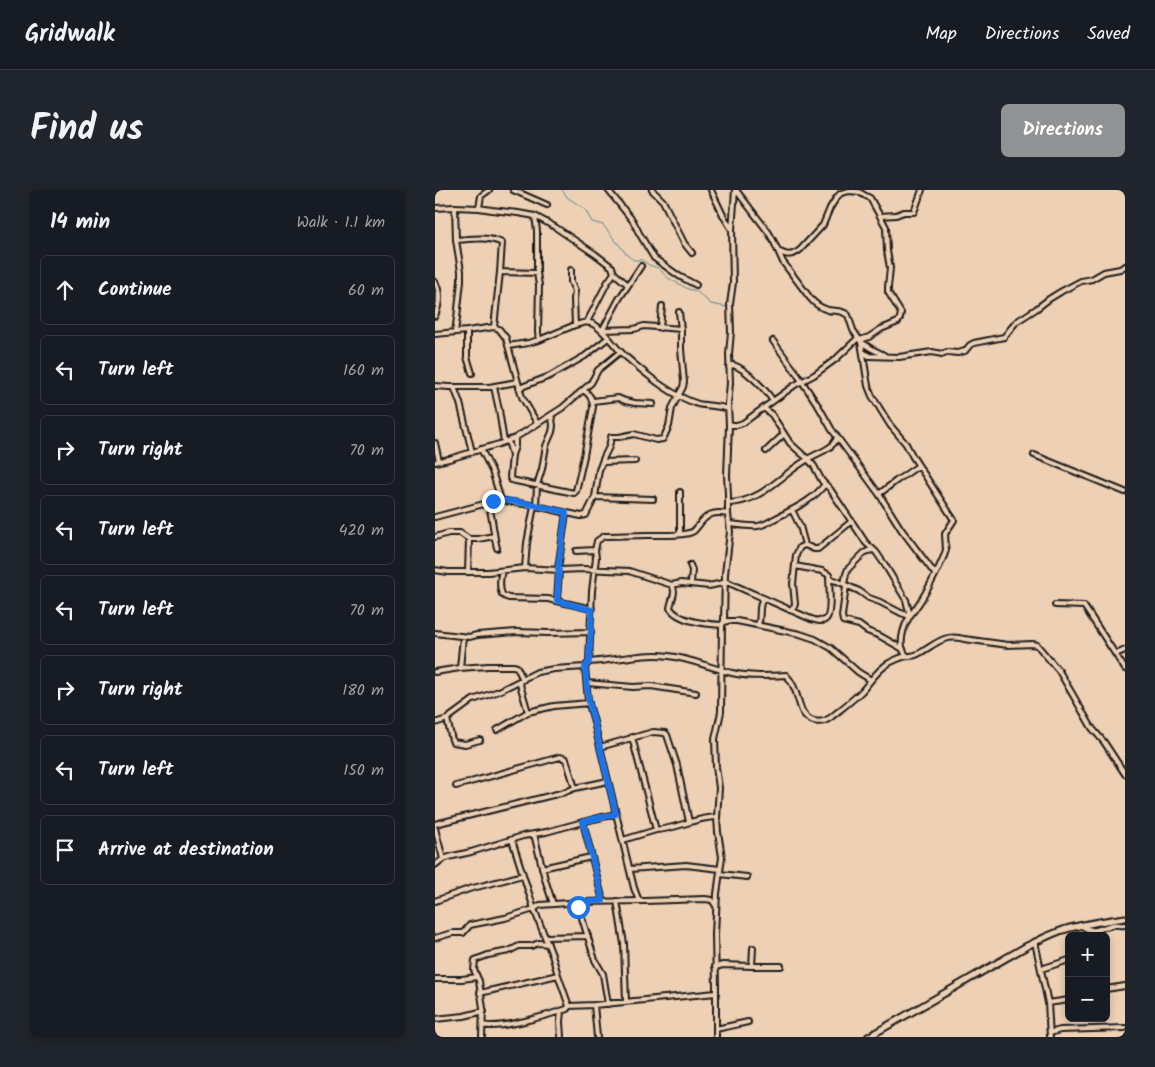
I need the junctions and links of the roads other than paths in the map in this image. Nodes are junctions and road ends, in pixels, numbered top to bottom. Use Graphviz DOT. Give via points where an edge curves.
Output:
graph roads {
  1 [pos="489,190"];
  2 [pos="513,190"];
  3 [pos="608,190"];
  4 [pos="652,190"];
  5 [pos="711,190"];
  6 [pos="735,190"];
  7 [pos="922,190"];
  8 [pos="864,192"];
  9 [pos="547,205"];
  10 [pos="455,207"];
  11 [pos="435,208"];
  12 [pos="479,208"];
  13 [pos="535,216"];
  14 [pos="880,216"];
  15 [pos="732,230"];
  16 [pos="456,240"];
  17 [pos="778,251"];
  18 [pos="692,253"];
  19 [pos="641,266"];
  20 [pos="1125,266"];
  21 [pos="571,270"];
  22 [pos="500,272"];
  23 [pos="537,273"];
  24 [pos="614,273"];
  25 [pos="435,282"];
  26 [pos="628,285"];
  27 [pos="696,286"];
  28 [pos="662,306"];
  29 [pos="679,312"];
  30 [pos="435,316"];
  31 [pos="587,322"];
  32 [pos="575,325"];
  33 [pos="494,327"];
  34 [pos="660,328"];
  35 [pos="681,329"];
  36 [pos="602,331"];
  37 [pos="455,332"];
  38 [pos="467,332"];
  39 [pos="435,334"];
  40 [pos="608,338"];
  41 [pos="539,340"];
  42 [pos="860,340"];
  43 [pos="773,341"];
  44 [pos="508,346"];
  45 [pos="620,352"];
  46 [pos="863,352"];
  47 [pos="869,356"];
  48 [pos="886,356"];
  49 [pos="865,360"];
  50 [pos="729,367"];
  51 [pos="472,372"];
  52 [pos="517,382"];
  53 [pos="802,382"];
  54 [pos="435,386"];
  55 [pos="454,387"];
  56 [pos="494,387"];
  57 [pos="519,388"];
  58 [pos="583,390"];
  59 [pos="679,396"];
  60 [pos="593,401"];
  61 [pos="773,401"];
  62 [pos="653,404"];
  63 [pos="727,407"];
  64 [pos="764,408"];
  65 [pos="549,417"];
  66 [pos="537,423"];
  67 [pos="729,425"];
  68 [pos="784,434"];
  69 [pos="515,438"];
  70 [pos="837,438"];
  71 [pos="506,441"];
  72 [pos="435,443"];
  73 [pos="481,449"];
  74 [pos="766,451"];
  75 [pos="472,452"];
  76 [pos="512,455"];
  77 [pos="1034,455"];
  78 [pos="808,460"];
  79 [pos="437,461"];
  80 [pos="635,461"];
  81 [pos="602,462"];
  82 [pos="918,466"];
  83 [pos="825,484"];
  84 [pos="537,485"];
  85 [pos="680,492"];
  86 [pos="1125,492"];
  87 [pos="879,494"];
  88 [pos="595,497"];
  89 [pos="653,499"];
  90 [pos="501,500"];
  91 [pos="488,503"];
  92 [pos="728,503"];
  93 [pos="535,506"];
  94 [pos="792,510"];
  95 [pos="566,512"];
  96 [pos="728,514"];
  97 [pos="435,517"];
  98 [pos="851,521"];
  99 [pos="730,524"];
  100 [pos="680,534"];
  101 [pos="494,536"];
  102 [pos="435,537"];
  103 [pos="469,539"];
  104 [pos="805,545"];
  105 [pos="497,548"];
  106 [pos="870,549"];
  107 [pos="595,550"];
  108 [pos="576,551"];
  109 [pos="691,565"];
  110 [pos="795,566"];
  111 [pos="525,568"];
  112 [pos="558,569"];
  113 [pos="435,570"];
  114 [pos="594,570"];
  115 [pos="468,572"];
  116 [pos="500,572"];
  117 [pos="935,574"];
  118 [pos="829,579"];
  119 [pos="725,582"];
  120 [pos="691,583"];
  121 [pos="672,585"];
  122 [pos="845,585"];
  123 [pos="763,598"];
  124 [pos="557,601"];
  125 [pos="1055,605"];
  126 [pos="592,610"];
  127 [pos="790,610"];
  128 [pos="910,616"];
  129 [pos="723,624"];
  130 [pos="758,625"];
  131 [pos="435,632"];
  132 [pos="591,632"];
  133 [pos="463,637"];
  134 [pos="1125,650"];
  135 [pos="904,654"];
  136 [pos="1116,654"];
  137 [pos="589,662"];
  138 [pos="585,667"];
  139 [pos="460,668"];
  140 [pos="722,669"];
  141 [pos="1125,669"];
  142 [pos="435,672"];
  143 [pos="521,680"];
  144 [pos="871,680"];
  145 [pos="587,683"];
  146 [pos="696,693"];
  147 [pos="589,703"];
  148 [pos="528,712"];
  149 [pos="447,719"];
  150 [pos="435,723"];
  151 [pos="497,730"];
  152 [pos="633,738"];
  153 [pos="480,740"];
  154 [pos="600,747"];
  155 [pos="1125,774"];
  156 [pos="608,782"];
  157 [pos="456,786"];
  158 [pos="575,788"];
  159 [pos="616,814"];
  160 [pos="717,817"];
  161 [pos="583,822"];
  162 [pos="689,822"];
  163 [pos="435,826"];
  164 [pos="656,830"];
  165 [pos="534,834"];
  166 [pos="512,840"];
  167 [pos="623,840"];
  168 [pos="591,857"];
  169 [pos="443,860"];
  170 [pos="435,865"];
  171 [pos="542,868"];
  172 [pos="630,869"];
  173 [pos="720,871"];
  174 [pos="523,874"];
  175 [pos="747,876"];
  176 [pos="435,901"];
  177 [pos="603,901"];
  178 [pos="617,901"];
  179 [pos="639,901"];
  180 [pos="577,902"];
  181 [pos="553,904"];
  182 [pos="716,906"];
  183 [pos="534,909"];
  184 [pos="1125,918"];
  185 [pos="1125,925"];
  186 [pos="1082,926"];
  187 [pos="588,936"];
  188 [pos="435,938"];
  189 [pos="545,938"];
  190 [pos="1035,942"];
  191 [pos="548,944"];
  192 [pos="753,948"];
  193 [pos="1065,961"];
  194 [pos="751,966"];
  195 [pos="781,966"];
  196 [pos="715,967"];
  197 [pos="1041,969"];
  198 [pos="558,975"];
  199 [pos="477,977"];
  200 [pos="435,979"];
  201 [pos="1125,986"];
  202 [pos="1110,988"];
  203 [pos="480,993"];
  204 [pos="716,993"];
  205 [pos="1065,1001"];
  206 [pos="625,1002"];
  207 [pos="1048,1003"];
  208 [pos="608,1004"];
  209 [pos="569,1006"];
  210 [pos="594,1006"];
  211 [pos="561,1011"];
  212 [pos="482,1013"];
  213 [pos="435,1019"];
  214 [pos="748,1022"];
  215 [pos="483,1025"];
  216 [pos="1125,1028"];
  217 [pos="716,1029"];
  218 [pos="1050,1035"];
  219 [pos="481,1037"];
  220 [pos="561,1037"];
  221 [pos="597,1037"];
  222 [pos="716,1037"];
  223 [pos="868,1037"];
  1 -- 12 [label="street" via="481,196"];
  2 -- 9 [label="street"];
  3 -- 27 [label="street" via="633,221 655,258"];
  4 -- 18 [label="street" via="663,201"];
  5 -- 15 [label="street"];
  6 -- 15 [label="street"];
  6 -- 17 [label="street" via="769,233"];
  7 -- 14 [label="street" via="913,212"];
  8 -- 14 [label="street"];
  8 -- 17 [label="street" via="852,190 841,193 823,225 796,254"];
  10 -- 11 [label="street"];
  10 -- 12 [label="street"];
  10 -- 16 [label="street"];
  12 -- 13 [label="street"];
  13 -- 23 [label="street"];
  13 -- 24 [label="street" via="595,254 612,267"];
  14 -- 42 [label="street" via="887,231 888,292 901,315 898,322"];
  15 -- 50 [label="street"];
  16 -- 22 [label="street" via="478,238 501,242"];
  16 -- 37 [label="street" via="461,281"];
  17 -- 42 [label="street" via="810,298 826,309 847,314"];
  19 -- 26 [label="street"];
  20 -- 48 [label="street" via="1071,286 1016,322 1004,336 974,343 965,351 899,358"];
  21 -- 32 [label="street"];
  22 -- 23 [label="street"];
  22 -- 33 [label="street"];
  23 -- 41 [label="street"];
  24 -- 26 [label="street"];
  24 -- 31 [label="street"];
  25 -- 30 [label="street" via="439,295"];
  26 -- 36 [label="street"];
  28 -- 34 [label="street"];
  29 -- 35 [label="street"];
  31 -- 32 [label="street"];
  31 -- 36 [label="street"];
  32 -- 41 [label="street"];
  33 -- 38 [label="street"];
  33 -- 44 [label="street" via="503,334"];
  34 -- 35 [label="street"];
  34 -- 36 [label="street" via="644,326"];
  35 -- 59 [label="street" via="684,382"];
  36 -- 40 [label="street"];
  37 -- 38 [label="street"];
  37 -- 39 [label="street"];
  38 -- 51 [label="street" via="467,356"];
  40 -- 45 [label="street"];
  40 -- 57 [label="street" via="550,376"];
  41 -- 44 [label="street"];
  42 -- 46 [label="street"];
  42 -- 48 [label="street"];
  42 -- 53 [label="street"];
  43 -- 53 [label="street"];
  44 -- 52 [label="street"];
  45 -- 58 [label="street" via="598,370"];
  45 -- 59 [label="street"];
  46 -- 47 [label="street"];
  46 -- 49 [label="street"];
  47 -- 48 [label="street"];
  47 -- 49 [label="street"];
  49 -- 82 [label="street" via="872,396"];
  50 -- 61 [label="street" via="739,367"];
  50 -- 63 [label="street"];
  52 -- 56 [label="street"];
  52 -- 57 [label="street"];
  53 -- 61 [label="street"];
  53 -- 70 [label="street"];
  54 -- 55 [label="street"];
  55 -- 56 [label="street"];
  55 -- 75 [label="street"];
  56 -- 71 [label="street"];
  57 -- 66 [label="street"];
  58 -- 60 [label="street"];
  58 -- 65 [label="street"];
  59 -- 63 [label="street" via="711,407"];
  59 -- 81 [label="street" via="663,439 634,434 612,436"];
  60 -- 62 [label="street" via="618,398"];
  60 -- 84 [label="street" via="576,490 573,493"];
  61 -- 64 [label="street"];
  63 -- 67 [label="street"];
  64 -- 67 [label="street" via="743,423"];
  64 -- 68 [label="street"];
  65 -- 66 [label="street"];
  65 -- 84 [label="street" via="553,420 552,432"];
  66 -- 69 [label="street"];
  67 -- 92 [label="street"];
  68 -- 74 [label="street"];
  68 -- 78 [label="street"];
  69 -- 71 [label="street"];
  69 -- 76 [label="street"];
  70 -- 78 [label="street" via="836,442"];
  70 -- 87 [label="street"];
  71 -- 73 [label="street"];
  71 -- 76 [label="street"];
  72 -- 79 [label="street"];
  73 -- 75 [label="street"];
  73 -- 90 [label="street"];
  75 -- 79 [label="street"];
  76 -- 84 [label="street" via="511,480"];
  77 -- 86 [label="street"];
  78 -- 83 [label="street"];
  78 -- 92 [label="street" via="755,497"];
  80 -- 81 [label="street"];
  81 -- 88 [label="street"];
  82 -- 87 [label="street"];
  82 -- 117 [label="street" via="954,520 945,534 946,550"];
  83 -- 94 [label="street" via="815,496"];
  83 -- 98 [label="street"];
  84 -- 93 [label="street"];
  85 -- 100 [label="street"];
  87 -- 117 [label="street"];
  88 -- 89 [label="street"];
  88 -- 95 [label="street" via="586,515"];
  90 -- 91 [label="street"];
  90 -- 93 [label="street"];
  91 -- 97 [label="street"];
  91 -- 101 [label="street"];
  92 -- 96 [label="street"];
  93 -- 95 [label="street"];
  93 -- 111 [label="street"];
  94 -- 99 [label="street" via="759,526"];
  94 -- 104 [label="street"];
  95 -- 112 [label="street"];
  96 -- 99 [label="street"];
  96 -- 100 [label="street" via="710,514 694,532"];
  98 -- 104 [label="street" via="818,549"];
  98 -- 106 [label="street"];
  99 -- 119 [label="street"];
  100 -- 107 [label="street" via="604,536 597,541"];
  101 -- 103 [label="street"];
  101 -- 105 [label="street"];
  102 -- 103 [label="street" via="460,533"];
  103 -- 115 [label="street"];
  104 -- 110 [label="street" via="798,549"];
  106 -- 122 [label="street" via="846,571"];
  106 -- 128 [label="street" via="876,552 906,600"];
  107 -- 108 [label="street"];
  107 -- 114 [label="street"];
  109 -- 120 [label="street"];
  110 -- 118 [label="street" via="822,570"];
  110 -- 127 [label="street" via="795,604"];
  111 -- 112 [label="street"];
  111 -- 116 [label="street"];
  112 -- 114 [label="street"];
  112 -- 124 [label="street"];
  113 -- 115 [label="street"];
  114 -- 121 [label="street" via="629,571"];
  114 -- 126 [label="street"];
  115 -- 116 [label="street"];
  116 -- 124 [label="street" via="501,590 506,597"];
  117 -- 128 [label="street"];
  118 -- 122 [label="street"];
  118 -- 127 [label="street" via="827,619 822,622"];
  119 -- 120 [label="street" via="709,586"];
  119 -- 123 [label="street"];
  119 -- 129 [label="street"];
  120 -- 121 [label="street"];
  121 -- 129 [label="street" via="674,592 670,608 673,612 701,623"];
  122 -- 128 [label="street"];
  122 -- 135 [label="street" via="843,621 880,636"];
  123 -- 127 [label="street"];
  123 -- 130 [label="street"];
  124 -- 126 [label="street"];
  125 -- 136 [label="street" via="1085,606"];
  126 -- 132 [label="street"];
  128 -- 135 [label="street" via="902,637"];
  129 -- 130 [label="street" via="731,621"];
  129 -- 140 [label="street"];
  130 -- 144 [label="street" via="815,638"];
  131 -- 133 [label="street"];
  132 -- 133 [label="street" via="517,632"];
  132 -- 137 [label="street"];
  133 -- 139 [label="street"];
  134 -- 136 [label="street"];
  135 -- 144 [label="street" via="883,667"];
  135 -- 155 [label="street" via="914,656 941,640 957,637 1008,645 1037,645 1059,671 1092,728"];
  136 -- 141 [label="street"];
  137 -- 138 [label="street"];
  137 -- 140 [label="street" via="667,656"];
  138 -- 143 [label="street" via="545,670"];
  138 -- 145 [label="street"];
  139 -- 142 [label="street"];
  139 -- 143 [label="street" via="515,666"];
  140 -- 144 [label="street" via="733,673 786,675 803,712 820,722 855,698"];
  140 -- 160 [label="street" via="721,712 715,739 719,788"];
  143 -- 148 [label="street"];
  143 -- 149 [label="street" via="473,700"];
  145 -- 146 [label="street" via="651,686"];
  145 -- 147 [label="street"];
  147 -- 148 [label="street"];
  147 -- 154 [label="street"];
  148 -- 151 [label="street"];
  149 -- 150 [label="street"];
  149 -- 153 [label="street" via="453,742 465,744"];
  152 -- 154 [label="street"];
  152 -- 162 [label="street" via="659,732 667,735"];
  152 -- 164 [label="street"];
  154 -- 156 [label="street"];
  156 -- 158 [label="street"];
  156 -- 159 [label="street"];
  157 -- 158 [label="street" via="561,757 566,759"];
  158 -- 163 [label="street"];
  159 -- 161 [label="street"];
  159 -- 167 [label="street"];
  160 -- 162 [label="street"];
  160 -- 173 [label="street"];
  161 -- 165 [label="street"];
  161 -- 168 [label="street"];
  162 -- 164 [label="street"];
  163 -- 169 [label="street"];
  164 -- 167 [label="street"];
  165 -- 166 [label="street"];
  165 -- 171 [label="street"];
  166 -- 169 [label="street"];
  166 -- 174 [label="street"];
  167 -- 172 [label="street"];
  168 -- 171 [label="street"];
  168 -- 177 [label="street"];
  169 -- 170 [label="street"];
  171 -- 181 [label="street"];
  172 -- 173 [label="street" via="686,865"];
  172 -- 179 [label="street"];
  173 -- 175 [label="street"];
  173 -- 182 [label="street"];
  174 -- 176 [label="street"];
  174 -- 183 [label="street"];
  177 -- 178 [label="street"];
  177 -- 180 [label="street"];
  178 -- 179 [label="street"];
  178 -- 206 [label="street" via="624,944"];
  179 -- 182 [label="street" via="705,899 712,900"];
  180 -- 181 [label="street"];
  180 -- 187 [label="street"];
  181 -- 183 [label="street"];
  182 -- 196 [label="street"];
  183 -- 188 [label="street" via="470,925 463,933"];
  183 -- 189 [label="street"];
  184 -- 186 [label="main road"];
  185 -- 186 [label="street" via="1094,930"];
  186 -- 190 [label="main road"];
  187 -- 189 [label="street"];
  187 -- 208 [label="street" via="603,974"];
  189 -- 191 [label="street"];
  190 -- 197 [label="street"];
  190 -- 223 [label="main road"];
  191 -- 198 [label="street"];
  191 -- 199 [label="street" via="519,946 475,960"];
  192 -- 194 [label="street"];
  193 -- 197 [label="street"];
  194 -- 195 [label="street"];
  194 -- 196 [label="street"];
  196 -- 204 [label="street"];
  197 -- 207 [label="street"];
  198 -- 203 [label="street"];
  198 -- 209 [label="street"];
  199 -- 200 [label="street"];
  199 -- 203 [label="street"];
  201 -- 202 [label="street"];
  203 -- 212 [label="street"];
  204 -- 206 [label="street"];
  204 -- 217 [label="street"];
  205 -- 207 [label="street"];
  206 -- 208 [label="street"];
  207 -- 218 [label="street"];
  208 -- 210 [label="street"];
  209 -- 210 [label="street"];
  209 -- 211 [label="street"];
  210 -- 221 [label="street"];
  211 -- 215 [label="street" via="515,1023"];
  211 -- 220 [label="street"];
  212 -- 213 [label="street"];
  212 -- 215 [label="street"];
  214 -- 217 [label="street"];
  215 -- 219 [label="street"];
  216 -- 218 [label="street" via="1060,1030"];
  217 -- 222 [label="street"];
}
